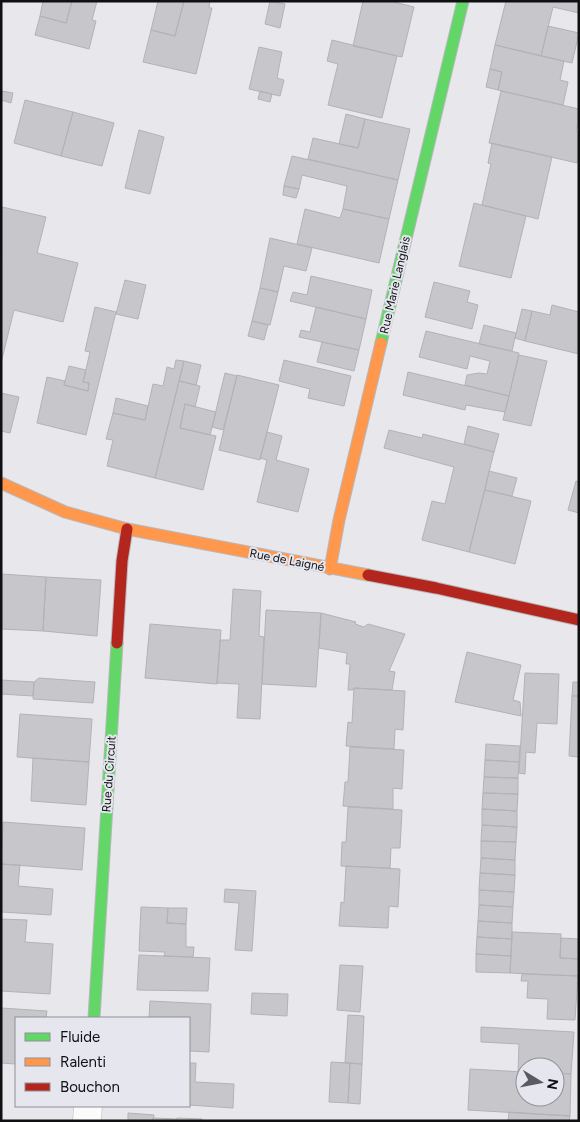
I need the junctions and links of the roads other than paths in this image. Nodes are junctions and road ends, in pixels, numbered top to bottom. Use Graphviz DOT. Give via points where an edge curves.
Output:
graph roads {
  1 [pos="463,1"];
  2 [pos="1,483"];
  3 [pos="127,529"];
  4 [pos="330,569"];
  5 [pos="579,620"];
  6 [pos="94,1017"];
  7 [pos="88,1107"];
  8 [pos="87,1121"];
  1 -- 4 [label="street, Rue Marie Langlais" via="341,511"];
  2 -- 3 [label="street, Rue de Laigné" via="65,512"];
  3 -- 4 [label="street, Rue de Laigné"];
  3 -- 6 [label="street, Rue du Circuit" via="122,560"];
  4 -- 5 [label="street, Rue de Laigné" via="436,588"];
  7 -- 8 [label="street"];
}
